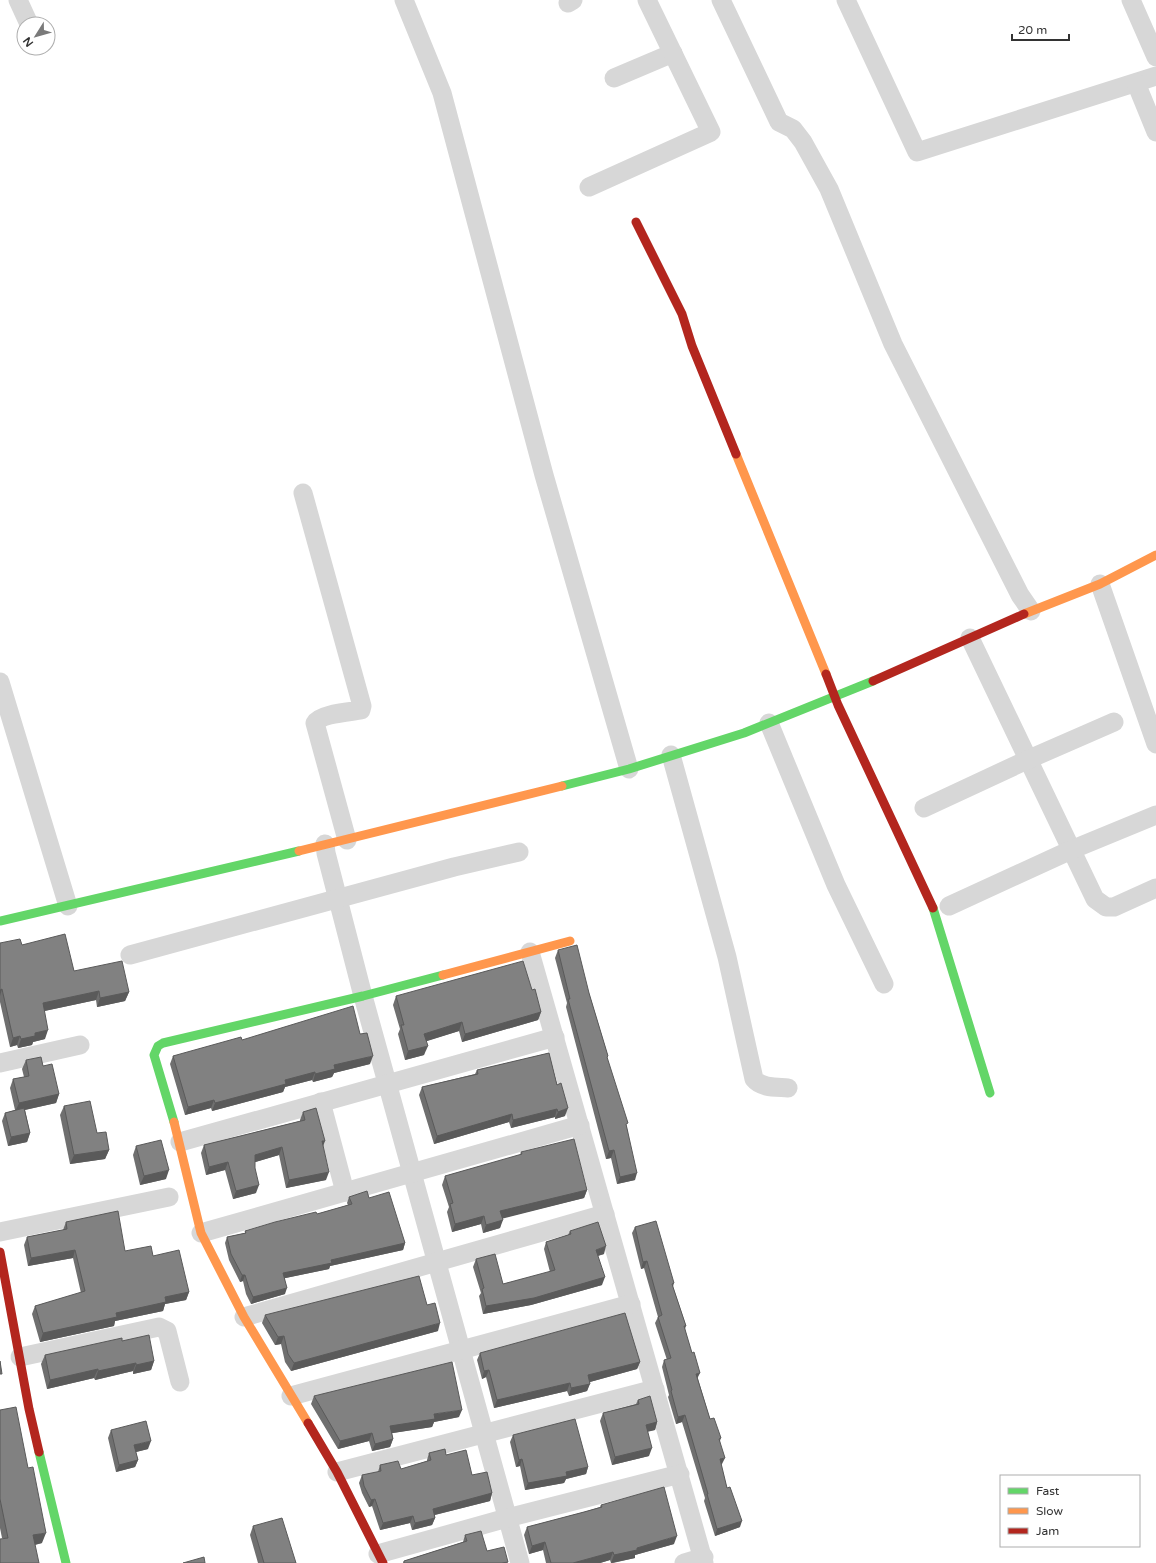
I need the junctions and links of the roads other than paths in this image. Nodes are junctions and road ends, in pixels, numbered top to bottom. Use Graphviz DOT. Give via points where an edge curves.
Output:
graph roads {
  1 [pos="18,0"];
  2 [pos="404,0"];
  3 [pos="647,0"];
  4 [pos="721,0"];
  5 [pos="846,0"];
  6 [pos="1130,0"];
  7 [pos="25,16"];
  8 [pos="673,54"];
  9 [pos="1156,57"];
  10 [pos="1156,76"];
  11 [pos="614,78"];
  12 [pos="1136,83"];
  13 [pos="1156,132"];
  14 [pos="589,187"];
  15 [pos="636,222"];
  16 [pos="303,493"];
  17 [pos="1156,555"];
  18 [pos="1100,584"];
  19 [pos="1025,603"];
  20 [pos="970,638"];
  21 [pos="0,682"];
  22 [pos="835,697"];
  23 [pos="1114,722"];
  24 [pos="775,736"];
  25 [pos="1156,744"];
  26 [pos="626,758"];
  27 [pos="1027,760"];
  28 [pos="676,769"];
  29 [pos="924,808"];
  30 [pos="1156,815"];
  31 [pos="347,840"];
  32 [pos="325,849"];
  33 [pos="1071,850"];
  34 [pos="519,852"];
  35 [pos="1156,888"];
  36 [pos="338,899"];
  37 [pos="68,906"];
  38 [pos="948,906"];
  39 [pos="0,920"];
  40 [pos="570,940"];
  41 [pos="530,952"];
  42 [pos="130,955"];
  43 [pos="884,984"];
  44 [pos="363,996"];
  45 [pos="555,1037"];
  46 [pos="80,1045"];
  47 [pos="0,1062"];
  48 [pos="387,1084"];
  49 [pos="788,1088"];
  50 [pos="990,1093"];
  51 [pos="321,1102"];
  52 [pos="580,1125"];
  53 [pos="180,1142"];
  54 [pos="411,1173"];
  55 [pos="345,1192"];
  56 [pos="169,1197"];
  57 [pos="605,1214"];
  58 [pos="0,1232"];
  59 [pos="201,1233"];
  60 [pos="0,1252"];
  61 [pos="436,1262"];
  62 [pos="631,1304"];
  63 [pos="244,1317"];
  64 [pos="461,1350"];
  65 [pos="20,1357"];
  66 [pos="180,1382"];
  67 [pos="655,1389"];
  68 [pos="291,1396"];
  69 [pos="484,1433"];
  70 [pos="337,1472"];
  71 [pos="680,1474"];
  72 [pos="507,1518"];
  73 [pos="381,1559"];
  74 [pos="704,1560"];
  75 [pos="66,1563"];
  76 [pos="520,1563"];
  77 [pos="684,1563"];
  1 -- 7 [label="street"];
  2 -- 26 [label="street" via="442,93 544,475"];
  3 -- 8 [label="street"];
  4 -- 19 [label="street" via="779,122 792,129 803,142 829,189 894,344"];
  5 -- 12 [label="street" via="917,152"];
  6 -- 9 [label="street"];
  8 -- 11 [label="street"];
  8 -- 14 [label="street" via="711,132"];
  10 -- 12 [label="street"];
  12 -- 13 [label="street"];
  15 -- 22 [label="street" via="682,314 692,346"];
  16 -- 31 [label="street" via="362,706 361,710 327,716 317,719 315,723"];
  17 -- 18 [label="street"];
  18 -- 19 [label="street"];
  18 -- 25 [label="street"];
  19 -- 20 [label="street"];
  20 -- 22 [label="street"];
  20 -- 27 [label="street"];
  21 -- 37 [label="street"];
  22 -- 24 [label="street"];
  22 -- 50 [label="street" via="932,906"];
  23 -- 27 [label="street"];
  24 -- 28 [label="street"];
  24 -- 43 [label="street" via="836,885"];
  26 -- 28 [label="street"];
  26 -- 31 [label="street"];
  27 -- 29 [label="street"];
  27 -- 33 [label="street"];
  28 -- 49 [label="street" via="727,957 754,1078 764,1086"];
  30 -- 33 [label="street"];
  31 -- 32 [label="street"];
  32 -- 36 [label="street"];
  32 -- 37 [label="street"];
  33 -- 35 [label="street" via="1095,899 1106,907 1114,907"];
  33 -- 38 [label="street"];
  34 -- 36 [label="street"];
  36 -- 42 [label="street"];
  36 -- 44 [label="street"];
  37 -- 39 [label="street"];
  40 -- 41 [label="street"];
  41 -- 44 [label="street"];
  41 -- 45 [label="street"];
  44 -- 48 [label="street"];
  44 -- 53 [label="street" via="158,1046 154,1055"];
  45 -- 48 [label="street"];
  45 -- 52 [label="street"];
  46 -- 47 [label="street"];
  48 -- 51 [label="street"];
  48 -- 54 [label="street"];
  51 -- 53 [label="street"];
  51 -- 55 [label="street"];
  52 -- 54 [label="street"];
  52 -- 57 [label="street"];
  53 -- 59 [label="street"];
  54 -- 55 [label="street"];
  54 -- 61 [label="street"];
  55 -- 59 [label="street"];
  56 -- 58 [label="street"];
  57 -- 61 [label="street"];
  57 -- 62 [label="street"];
  59 -- 63 [label="street"];
  60 -- 65 [label="street"];
  61 -- 63 [label="street"];
  61 -- 64 [label="street"];
  62 -- 64 [label="street"];
  62 -- 67 [label="street"];
  63 -- 68 [label="street"];
  64 -- 68 [label="street"];
  64 -- 69 [label="street"];
  65 -- 66 [label="street" via="159,1327 167,1331"];
  65 -- 75 [label="street" via="29,1409"];
  67 -- 69 [label="street"];
  67 -- 71 [label="street"];
  68 -- 70 [label="street"];
  69 -- 70 [label="street"];
  69 -- 72 [label="street"];
  70 -- 73 [label="street"];
  71 -- 72 [label="street"];
  71 -- 74 [label="street"];
  72 -- 73 [label="street"];
  72 -- 76 [label="street"];
  74 -- 77 [label="street"];
}
